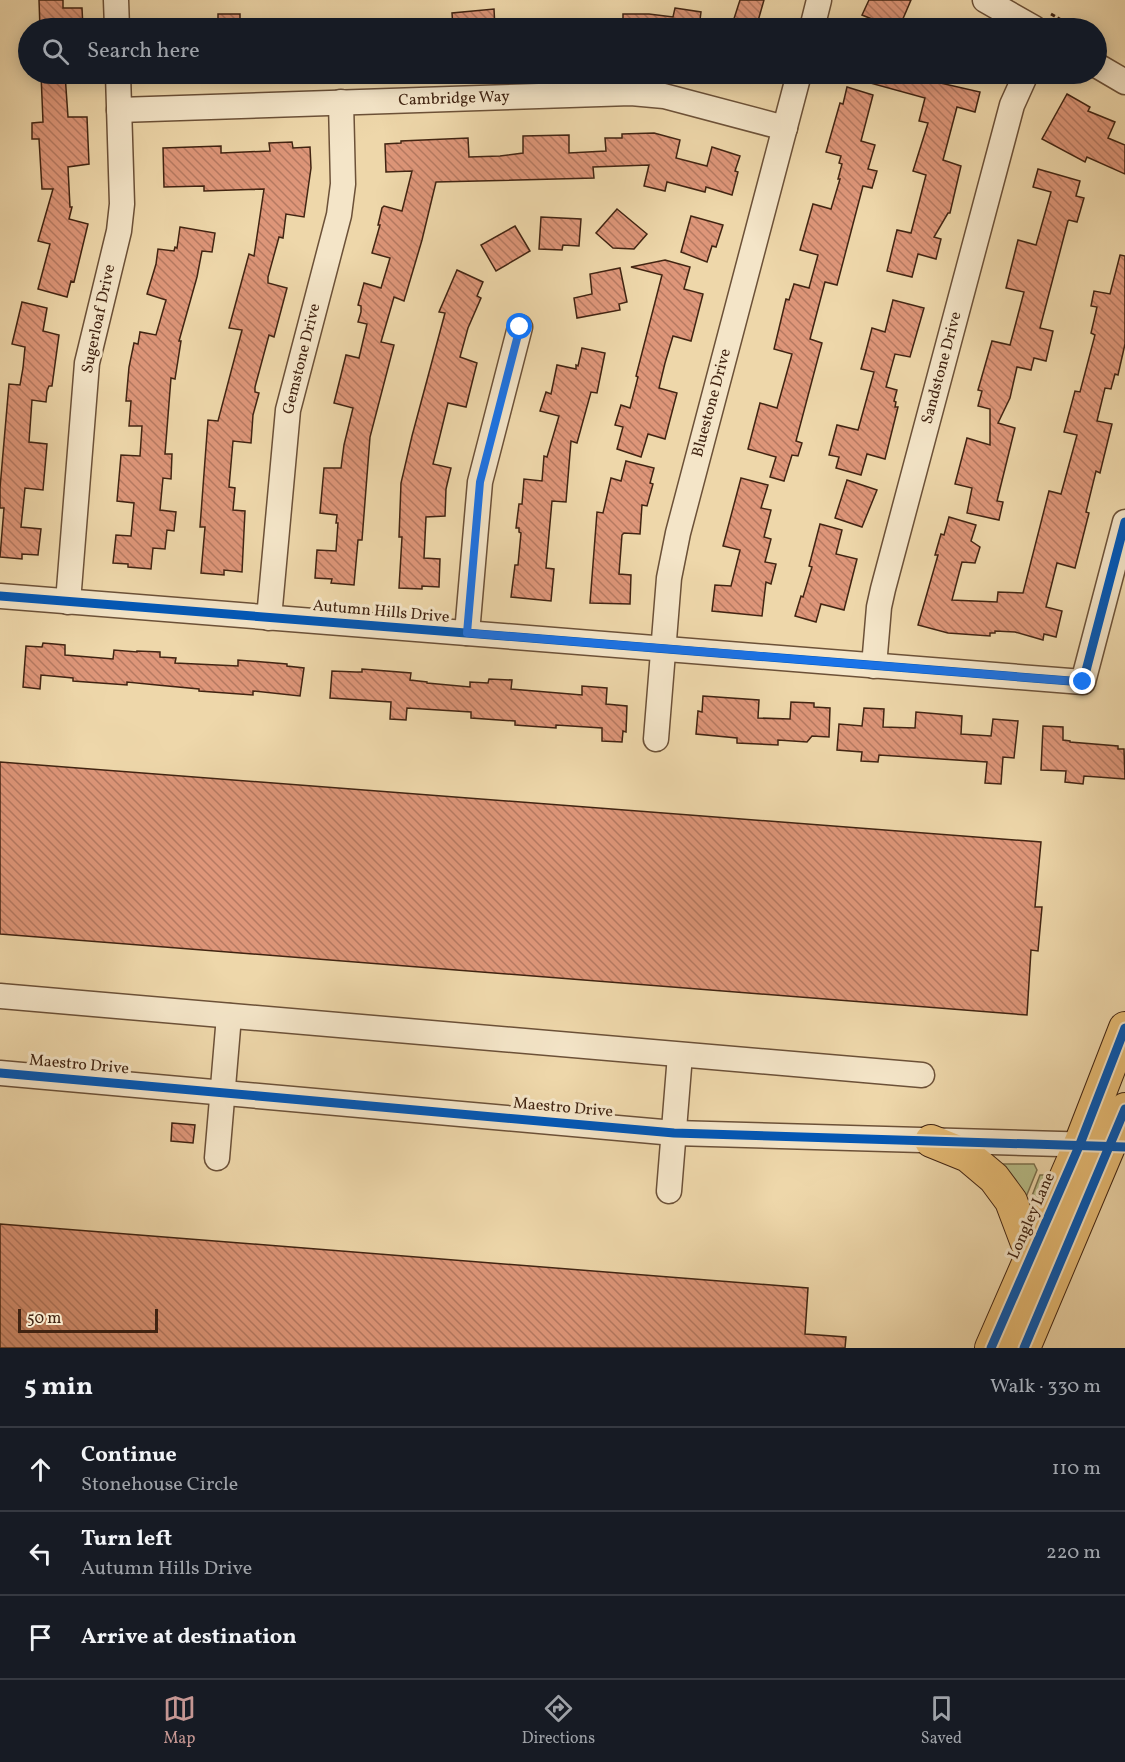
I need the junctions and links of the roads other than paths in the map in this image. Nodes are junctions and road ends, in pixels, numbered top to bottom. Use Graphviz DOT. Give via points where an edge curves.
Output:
graph roads {
  1 [pos="116,0"];
  2 [pos="819,0"];
  3 [pos="985,0"];
  4 [pos="117,18"];
  5 [pos="814,18"];
  6 [pos="1016,18"];
  7 [pos="1107,71"];
  8 [pos="1125,82"];
  9 [pos="118,84"];
  10 [pos="797,84"];
  11 [pos="1021,84"];
  12 [pos="341,102"];
  13 [pos="119,110"];
  14 [pos="785,128"];
  15 [pos="520,327"];
  16 [pos="1125,522"];
  17 [pos="0,596"];
  18 [pos="68,602"];
  19 [pos="269,618"];
  20 [pos="467,633"];
  21 [pos="662,649"];
  22 [pos="874,666"];
  23 [pos="656,739"];
  24 [pos="0,996"];
  25 [pos="229,1016"];
  26 [pos="1125,1028"];
  27 [pos="680,1055"];
  28 [pos="0,1073"];
  29 [pos="922,1076"];
  30 [pos="223,1092"];
  31 [pos="1125,1109"];
  32 [pos="674,1133"];
  33 [pos="931,1141"];
  34 [pos="1105,1146"];
  35 [pos="217,1158"];
  36 [pos="669,1191"];
  37 [pos="1031,1254"];
  38 [pos="990,1348"];
  39 [pos="1024,1348"];
  1 -- 4 [label="street"];
  2 -- 5 [label="street"];
  3 -- 6 [label="street"];
  7 -- 8 [label="street"];
  9 -- 13 [label="street, Sugerloaf Drive"];
  10 -- 14 [label="street, Bluestone Drive"];
  11 -- 22 [label="street, Sandstone Drive" via="1012,105 883,590"];
  12 -- 13 [label="street, Cambridge Way"];
  12 -- 14 [label="street, Cambridge Way" via="631,93 664,96"];
  12 -- 19 [label="street, Gemstone Drive" via="343,184 339,215 288,410"];
  13 -- 18 [label="street, Sugerloaf Drive" via="122,204 87,363"];
  14 -- 21 [label="street, Bluestone Drive" via="678,532"];
  15 -- 20 [label="street" via="480,482"];
  16 -- 22 [label="street, Autumn Hills Drive" via="1083,682"];
  17 -- 18 [label="street, Autumn Hills Drive"];
  18 -- 19 [label="street, Autumn Hills Drive"];
  19 -- 20 [label="street, Autumn Hills Drive"];
  20 -- 21 [label="street, Autumn Hills Drive"];
  21 -- 22 [label="street, Autumn Hills Drive"];
  21 -- 23 [label="street, Bluestone Drive"];
  24 -- 25 [label="street"];
  25 -- 27 [label="street"];
  25 -- 30 [label="street"];
  26 -- 34 [label="main road, Longley Lane"];
  27 -- 29 [label="street"];
  27 -- 32 [label="street"];
  28 -- 30 [label="street, Maestro Drive"];
  30 -- 32 [label="street, Maestro Drive"];
  30 -- 35 [label="street"];
  31 -- 34 [label="main road, Longley Lane"];
  32 -- 33 [label="street, Maestro Drive"];
  32 -- 36 [label="street"];
  33 -- 34 [label="street, Maestro Drive"];
  33 -- 37 [label="main road" via="968,1156 994,1178 1011,1202"];
  34 -- 37 [label="main road, Longley Lane"];
  34 -- 39 [label="main road, Longley Lane"];
  37 -- 38 [label="main road, Longley Lane"];
}
